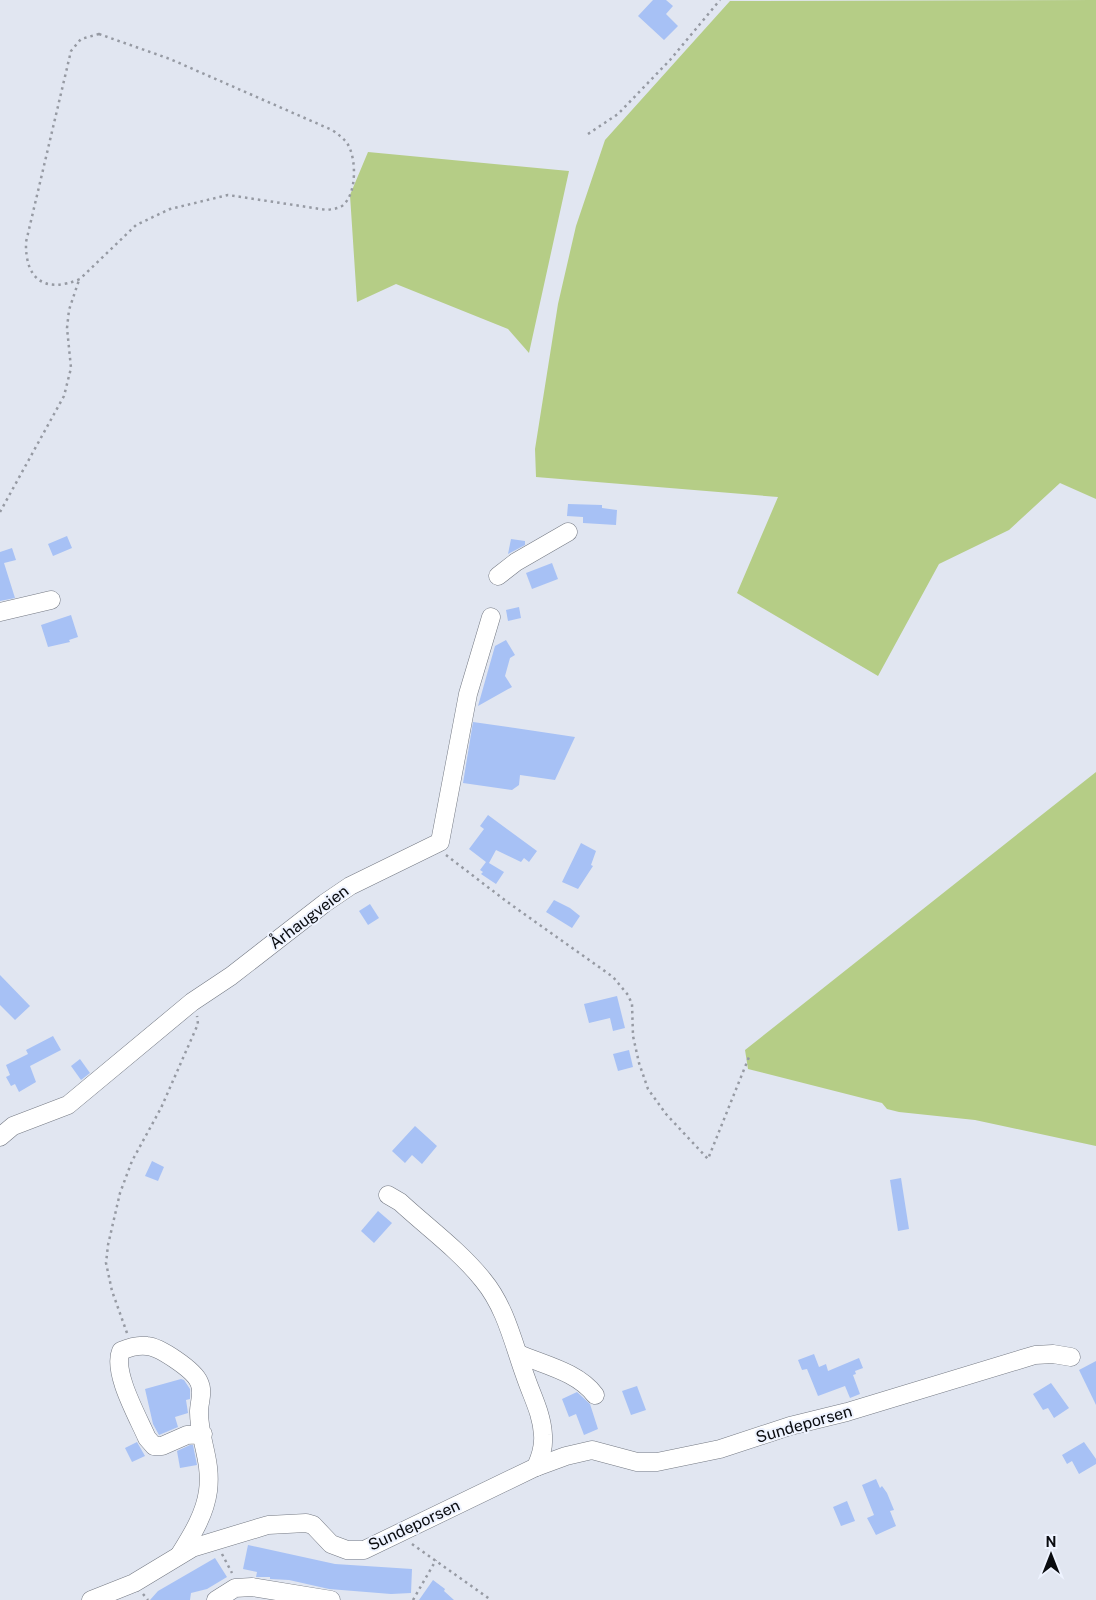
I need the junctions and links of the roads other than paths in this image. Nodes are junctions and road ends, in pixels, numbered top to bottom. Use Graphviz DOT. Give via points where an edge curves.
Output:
graph roads {
  1 [pos="568,532"];
  2 [pos="498,576"];
  3 [pos="51,600"];
  4 [pos="0,612"];
  5 [pos="491,617"];
  6 [pos="0,1137"];
  7 [pos="388,1195"];
  8 [pos="520,1354"];
  9 [pos="1071,1357"];
  10 [pos="595,1395"];
  11 [pos="203,1434"];
  12 [pos="536,1467"];
  13 [pos="180,1554"];
  14 [pos="91,1600"];
  15 [pos="216,1600"];
  16 [pos="331,1600"];
  1 -- 2 [label="street"];
  3 -- 4 [label="street"];
  5 -- 6 [label="street, Århaugveien" via="468,694 440,842 350,886 192,1002 68,1105 22,1122"];
  7 -- 8 [label="street" via="400,1202 482,1279 497,1301"];
  8 -- 10 [label="street" via="579,1380"];
  8 -- 12 [label="street" via="543,1428 543,1447"];
  9 -- 12 [label="street, Sundeporsen" via="1035,1355 847,1412 666,1460 637,1462 592,1450"];
  11 -- 11 [label="street" via="199,1412 200,1383 193,1372 149,1346 121,1351 119,1371 147,1438 154,1446 162,1446 187,1435"];
  11 -- 13 [label="street" via="209,1465 208,1493 205,1506"];
  12 -- 13 [label="street, Sundeporsen" via="364,1550 347,1550 332,1544 313,1525 295,1522 242,1532"];
  13 -- 14 [label="street, Sundeporsen" via="134,1583"];
  15 -- 16 [label="street" via="235,1588 252,1587"];
}
